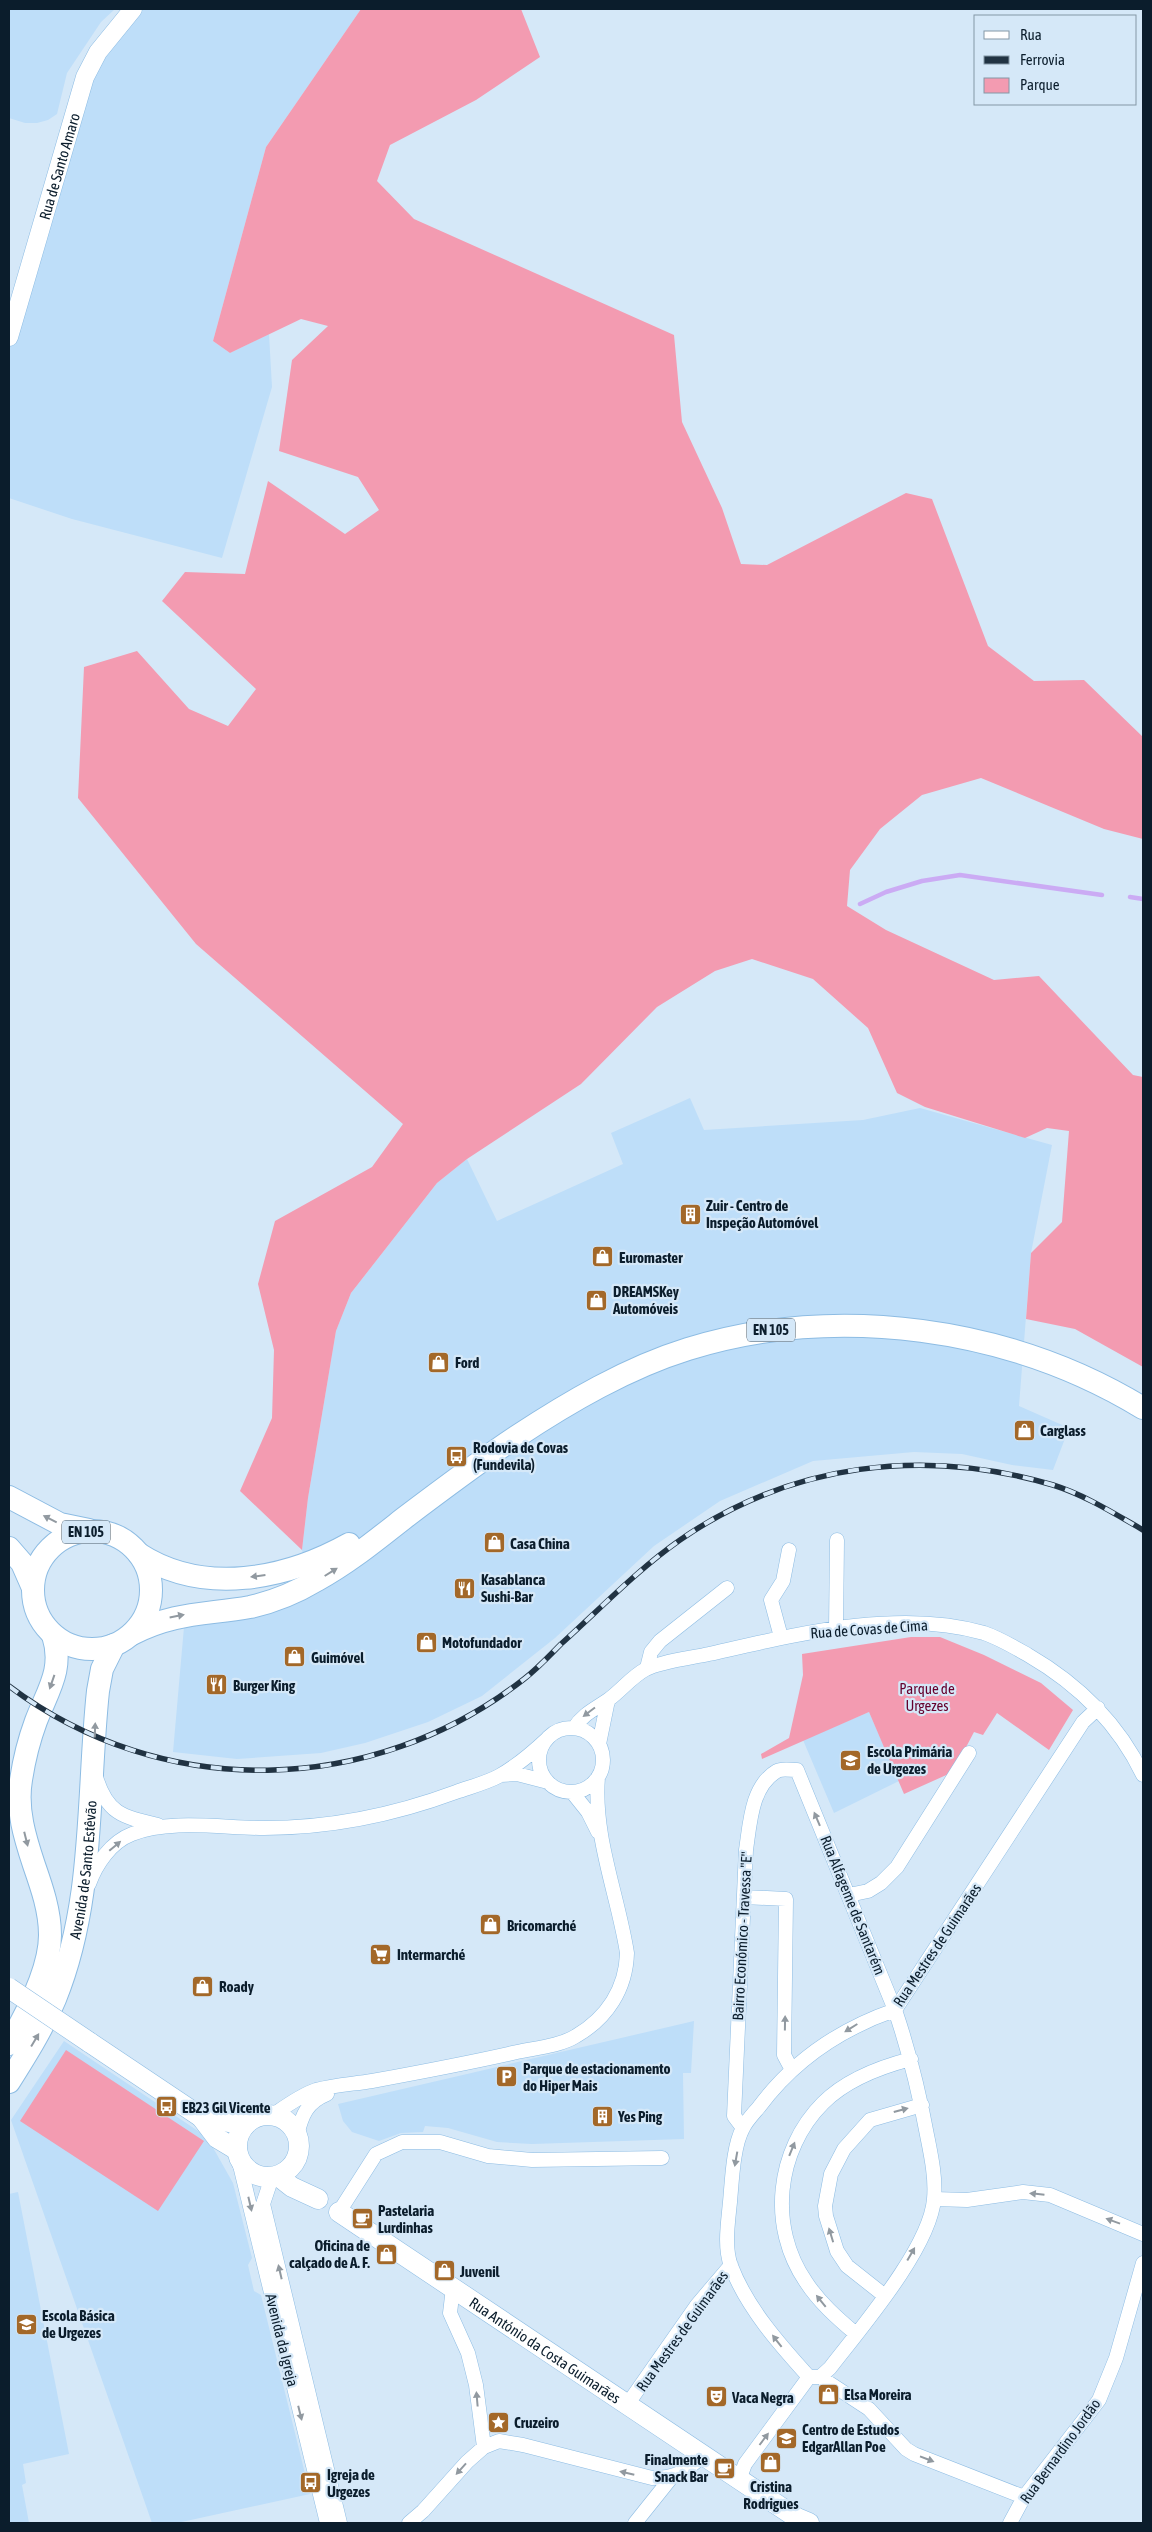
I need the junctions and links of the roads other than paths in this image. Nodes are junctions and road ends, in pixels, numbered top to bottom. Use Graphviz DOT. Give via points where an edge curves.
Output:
graph roads {
  1 [pos="133,9"];
  2 [pos="9,337"];
  3 [pos="1143,1408"];
  4 [pos="9,1497"];
  5 [pos="428,1500"];
  6 [pos="95,1531"];
  7 [pos="837,1540"];
  8 [pos="9,1548"];
  9 [pos="789,1550"];
  10 [pos="139,1554"];
  11 [pos="33,1588"];
  12 [pos="727,1588"];
  13 [pos="836,1630"];
  14 [pos="53,1635"];
  15 [pos="781,1637"];
  16 [pos="123,1640"];
  17 [pos="647,1668"];
  18 [pos="608,1700"];
  19 [pos="1098,1708"];
  20 [pos="574,1728"];
  21 [pos="547,1739"];
  22 [pos="599,1744"];
  23 [pos="969,1753"];
  24 [pos="93,1768"];
  25 [pos="797,1770"];
  26 [pos="500,1776"];
  27 [pos="1143,1776"];
  28 [pos="598,1777"];
  29 [pos="548,1782"];
  30 [pos="572,1792"];
  31 [pos="164,1826"];
  32 [pos="602,1840"];
  33 [pos="849,1896"];
  34 [pos="744,1897"];
  35 [pos="82,1902"];
  36 [pos="9,1988"];
  37 [pos="895,2010"];
  38 [pos="9,2044"];
  39 [pos="911,2059"];
  40 [pos="792,2070"];
  41 [pos="9,2082"];
  42 [pos="351,2085"];
  43 [pos="922,2105"];
  44 [pos="274,2115"];
  45 [pos="201,2118"];
  46 [pos="245,2124"];
  47 [pos="743,2128"];
  48 [pos="297,2135"];
  49 [pos="238,2153"];
  50 [pos="662,2158"];
  51 [pos="295,2163"];
  52 [pos="275,2176"];
  53 [pos="934,2199"];
  54 [pos="318,2200"];
  55 [pos="339,2212"];
  56 [pos="1143,2233"];
  57 [pos="1143,2263"];
  58 [pos="731,2265"];
  59 [pos="452,2288"];
  60 [pos="885,2296"];
  61 [pos="856,2334"];
  62 [pos="815,2377"];
  63 [pos="627,2405"];
  64 [pos="484,2447"];
  65 [pos="704,2456"];
  66 [pos="671,2478"];
  67 [pos="739,2480"];
  68 [pos="1024,2497"];
  69 [pos="424,2517"];
  70 [pos="327,2523"];
  71 [pos="340,2523"];
  72 [pos="409,2523"];
  73 [pos="635,2523"];
  74 [pos="809,2523"];
  75 [pos="1010,2523"];
  1 -- 2 [label="street, Rua de Santo Amaro" via="98,52 85,76"];
  3 -- 5 [label="main road, EN 105" via="1091,1379 1033,1356 987,1344 926,1332 872,1327 785,1328 745,1334 686,1350 623,1375 516,1437"];
  6 -- 4 [label="main road, EN 105, one-way" via="60,1524"];
  5 -- 10 [label="main road, EN 105, one-way" via="321,1559 270,1575 214,1578 170,1569"];
  16 -- 5 [label="main road, EN 105, one-way" via="155,1622 180,1615 253,1606 295,1591 351,1560"];
  6 -- 10 [label="main road, EN 105" via="119,1538"];
  6 -- 11 [label="main road, EN 105" via="76,1533 52,1547 36,1570"];
  7 -- 13 [label="street"];
  8 -- 11 [label="main road, EN 105" via="22,1563"];
  9 -- 15 [label="street" via="783,1581 771,1600"];
  10 -- 16 [label="main road, EN 105" via="148,1569 150,1604 143,1620"];
  11 -- 14 [label="main road, EN 105" via="38,1614"];
  12 -- 17 [label="street" via="660,1641 651,1652"];
  13 -- 15 [label="street, Rua de Covas de Cima"];
  13 -- 19 [label="street, Rua de Covas de Cima" via="943,1624 985,1634 1010,1644 1058,1673"];
  14 -- 16 [label="main road, EN 105" via="66,1644 82,1648 98,1649"];
  14 -- 38 [label="main road, Avenida de Santo Estêvão, one-way" via="58,1650 54,1680 28,1744 20,1783 21,1818 45,1898 50,1946 38,1983"];
  15 -- 17 [label="street, Rua de Covas de Cima"];
  24 -- 16 [label="main road, Avenida de Santo Estêvão, one-way" via="102,1669"];
  17 -- 18 [label="street, Rua de Covas de Cima"];
  18 -- 20 [label="street, Rua de Covas de Cima, one-way" via="580,1718"];
  18 -- 22 [label="street"];
  19 -- 27 [label="street, Rua de Covas de Cima" via="1117,1731"];
  19 -- 37 [label="street, Rua Mestres de Guimarães" via="1082,1722"];
  20 -- 21 [label="street" via="564,1729"];
  20 -- 22 [label="street" via="584,1730"];
  21 -- 26 [label="street" via="527,1758"];
  21 -- 29 [label="street" via="539,1759"];
  22 -- 28 [label="street" via="603,1759"];
  23 -- 33 [label="street" via="898,1867 868,1891"];
  24 -- 31 [label="street" via="104,1799 112,1809 124,1817"];
  24 -- 35 [label="main road, Avenida de Santo Estêvão"];
  33 -- 25 [label="street, Rua Alfageme de Santarém, one-way"];
  25 -- 34 [label="street, Bairro Económico - Travessa \"E\"" via="778,1770 760,1786 748,1832"];
  26 -- 29 [label="street" via="517,1774"];
  26 -- 31 [label="street" via="427,1803 360,1820 266,1828"];
  28 -- 30 [label="street" via="582,1790"];
  28 -- 32 [label="street" via="596,1795"];
  29 -- 30 [label="street"];
  30 -- 32 [label="street" via="588,1812"];
  35 -- 31 [label="street, one-way" via="95,1870 111,1848 130,1834"];
  32 -- 42 [label="street" via="628,1954 622,1987 594,2024 574,2037 544,2046"];
  33 -- 37 [label="street, Rua Alfageme de Santarém"];
  40 -- 34 [label="street, one-way" via="784,2055 786,1899"];
  34 -- 47 [label="street, Bairro Económico - Travessa \"E\"" via="734,2116"];
  41 -- 35 [label="main road, Avenida de Santo Estêvão, one-way" via="55,1999 75,1937"];
  36 -- 45 [label="main road, bridge"];
  37 -- 39 [label="street, Rua Alfageme de Santarém"];
  37 -- 40 [label="street, Rua Mestres de Guimarães, one-way" via="861,2021"];
  39 -- 43 [label="street, Rua Alfageme de Santarém"];
  61 -- 39 [label="street, one-way" via="824,2305 805,2282 790,2248 781,2207 789,2158 811,2116 824,2102 857,2079"];
  40 -- 47 [label="street, Rua Mestres de Guimarães" via="774,2086"];
  42 -- 44 [label="street" via="316,2090"];
  42 -- 48 [label="street" via="318,2098 310,2105 302,2115"];
  43 -- 53 [label="street, Rua Alfageme de Santarém" via="932,2160"];
  60 -- 43 [label="street, one-way" via="847,2266 836,2251 825,2206 831,2174 844,2149 870,2120"];
  44 -- 46 [label="main road" via="253,2118"];
  44 -- 48 [label="main road" via="284,2118"];
  45 -- 46 [label="main road"];
  45 -- 49 [label="main road" via="217,2138"];
  46 -- 49 [label="main road" via="240,2132"];
  47 -- 58 [label="street, Rua Mestres de Guimarães, one-way" via="732,2182 727,2234"];
  48 -- 51 [label="main road" via="299,2144"];
  49 -- 52 [label="main road" via="252,2173 262,2177"];
  49 -- 70 [label="street, Avenida da Igreja, one-way"];
  50 -- 55 [label="street" via="532,2160 488,2156 440,2142 402,2142 376,2154"];
  51 -- 52 [label="main road"];
  51 -- 54 [label="main road, Rua António da Costa Guimarães" via="302,2181"];
  52 -- 54 [label="main road"];
  71 -- 52 [label="street, Avenida da Igreja, one-way" via="264,2204"];
  56 -- 53 [label="street, one-way" via="1050,2195 1023,2192 966,2200"];
  60 -- 53 [label="street, Rua Alfageme de Santarém, one-way" via="925,2230"];
  54 -- 55 [label="street, Rua António da Costa Guimarães"];
  55 -- 59 [label="main road, Rua António da Costa Guimarães"];
  57 -- 68 [label="street, Rua Bernardino Jordão" via="1116,2358 1099,2400"];
  62 -- 58 [label="street, one-way" via="775,2338"];
  58 -- 63 [label="street, Rua Mestres de Guimarães" via="698,2304"];
  59 -- 63 [label="main road, Rua António da Costa Guimarães"];
  64 -- 59 [label="street, one-way" via="476,2385 468,2353 450,2313"];
  60 -- 61 [label="street, Rua Alfageme de Santarém"];
  61 -- 62 [label="street, Rua Alfageme de Santarém" via="830,2368"];
  67 -- 62 [label="street, Rua Alfageme de Santarém, one-way" via="745,2464"];
  62 -- 68 [label="street, one-way" via="869,2409 914,2454"];
  63 -- 65 [label="main road, Rua António da Costa Guimarães"];
  66 -- 64 [label="street, one-way" via="652,2478 523,2445 498,2441"];
  64 -- 69 [label="street, one-way" via="467,2462"];
  65 -- 66 [label="street"];
  65 -- 67 [label="main road, Rua António da Costa Guimarães"];
  66 -- 73 [label="street"];
  67 -- 74 [label="main road, Rua António da Costa Guimarães"];
  68 -- 75 [label="street, Rua Bernardino Jordão"];
  69 -- 72 [label="street"];
}
